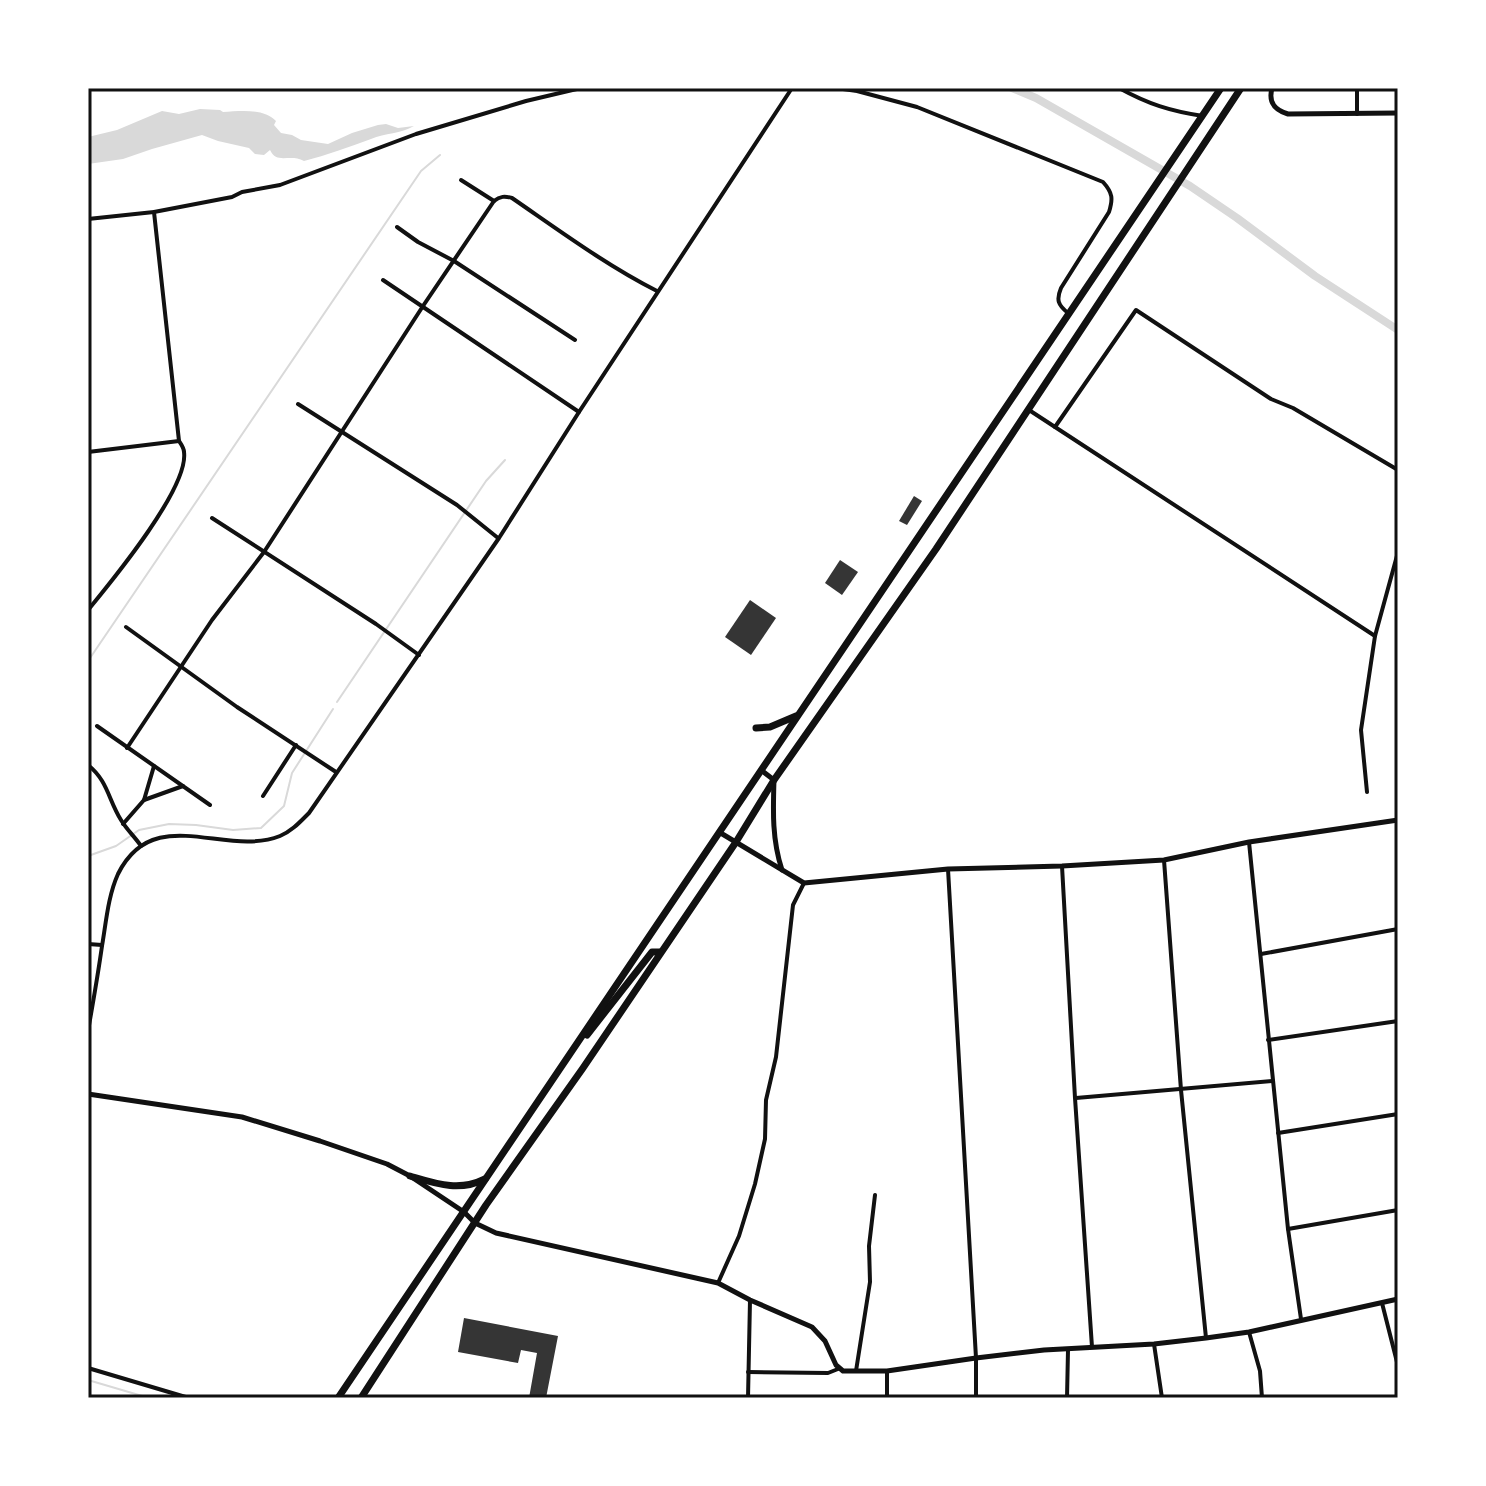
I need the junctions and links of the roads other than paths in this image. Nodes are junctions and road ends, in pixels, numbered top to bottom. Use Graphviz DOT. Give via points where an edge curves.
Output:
graph roads {
  1 [pos="581,88"];
  2 [pos="792,88"];
  3 [pos="836,88"];
  4 [pos="1119,88"];
  5 [pos="1132,88"];
  6 [pos="1221,88"];
  7 [pos="1241,88"];
  8 [pos="1272,88"];
  9 [pos="1357,88"];
  10 [pos="1133,96"];
  11 [pos="1398,113"];
  12 [pos="1357,114"];
  13 [pos="1203,116"];
  14 [pos="461,180"];
  15 [pos="494,201"];
  16 [pos="154,212"];
  17 [pos="88,219"];
  18 [pos="397,227"];
  19 [pos="454,261"];
  20 [pos="383,280"];
  21 [pos="657,291"];
  22 [pos="423,306"];
  23 [pos="1070,315"];
  24 [pos="575,340"];
  25 [pos="298,404"];
  26 [pos="1027,408"];
  27 [pos="579,412"];
  28 [pos="1055,427"];
  29 [pos="340,431"];
  30 [pos="179,441"];
  31 [pos="88,452"];
  32 [pos="1398,470"];
  33 [pos="212,518"];
  34 [pos="499,538"];
  35 [pos="918,538"];
  36 [pos="936,549"];
  37 [pos="264,552"];
  38 [pos="1398,552"];
  39 [pos="88,610"];
  40 [pos="126,627"];
  41 [pos="1375,636"];
  42 [pos="419,655"];
  43 [pos="181,666"];
  44 [pos="799,714"];
  45 [pos="97,726"];
  46 [pos="756,728"];
  47 [pos="296,745"];
  48 [pos="127,748"];
  49 [pos="88,765"];
  50 [pos="154,766"];
  51 [pos="761,770"];
  52 [pos="336,772"];
  53 [pos="774,780"];
  54 [pos="183,786"];
  55 [pos="1367,792"];
  56 [pos="263,796"];
  57 [pos="144,800"];
  58 [pos="210,805"];
  59 [pos="1398,820"];
  60 [pos="123,824"];
  61 [pos="719,832"];
  62 [pos="736,842"];
  63 [pos="1249,842"];
  64 [pos="139,844"];
  65 [pos="1164,860"];
  66 [pos="1062,866"];
  67 [pos="948,869"];
  68 [pos="783,871"];
  69 [pos="804,883"];
  70 [pos="1398,929"];
  71 [pos="88,944"];
  72 [pos="102,945"];
  73 [pos="660,952"];
  74 [pos="1261,954"];
  75 [pos="89,1016"];
  76 [pos="1398,1021"];
  77 [pos="88,1031"];
  78 [pos="1268,1040"];
  79 [pos="576,1044"];
  80 [pos="1273,1081"];
  81 [pos="1181,1090"];
  82 [pos="88,1094"];
  83 [pos="1075,1098"];
  84 [pos="1398,1114"];
  85 [pos="1277,1133"];
  86 [pos="410,1176"];
  87 [pos="488,1177"];
  88 [pos="875,1195"];
  89 [pos="1398,1210"];
  90 [pos="464,1212"];
  91 [pos="475,1223"];
  92 [pos="1288,1229"];
  93 [pos="718,1283"];
  94 [pos="1398,1299"];
  95 [pos="750,1300"];
  96 [pos="1382,1302"];
  97 [pos="1301,1319"];
  98 [pos="1249,1332"];
  99 [pos="1206,1338"];
  100 [pos="1154,1344"];
  101 [pos="1092,1349"];
  102 [pos="1068,1350"];
  103 [pos="976,1358"];
  104 [pos="1398,1366"];
  105 [pos="88,1368"];
  106 [pos="838,1369"];
  107 [pos="887,1371"];
  108 [pos="748,1372"];
  109 [pos="856,1372"];
  110 [pos="189,1398"];
  111 [pos="338,1398"];
  112 [pos="361,1398"];
  113 [pos="748,1398"];
  114 [pos="887,1398"];
  115 [pos="976,1398"];
  116 [pos="1067,1398"];
  117 [pos="1162,1398"];
  118 [pos="1262,1398"];
  1 -- 16 [label="street" via="416,134 280,185"];
  2 -- 21 [label="street"];
  3 -- 23 [label="street" via="917,107 1103,182 1111,191 1109,212 1057,297"];
  4 -- 10 [label="street"];
  5 -- 10 [label="street"];
  6 -- 13 [label="highway"];
  7 -- 26 [label="highway"];
  8 -- 12 [label="street" via="1273,105 1288,114"];
  9 -- 12 [label="street"];
  10 -- 13 [label="street"];
  11 -- 12 [label="street"];
  13 -- 23 [label="highway"];
  14 -- 15 [label="street"];
  15 -- 19 [label="street"];
  15 -- 21 [label="street" via="512,198 585,250"];
  16 -- 17 [label="street"];
  16 -- 30 [label="street"];
  18 -- 19 [label="street"];
  19 -- 22 [label="street"];
  19 -- 24 [label="street"];
  20 -- 22 [label="street"];
  21 -- 27 [label="street"];
  22 -- 27 [label="street"];
  22 -- 29 [label="street"];
  23 -- 35 [label="highway"];
  25 -- 29 [label="street"];
  26 -- 28 [label="street"];
  26 -- 36 [label="highway"];
  27 -- 34 [label="street"];
  28 -- 32 [label="street" via="1136,310 1271,399"];
  28 -- 41 [label="street"];
  29 -- 34 [label="street"];
  29 -- 37 [label="street"];
  30 -- 31 [label="street"];
  30 -- 39 [label="street" via="185,452 181,471 165,507"];
  33 -- 37 [label="street"];
  34 -- 42 [label="street"];
  35 -- 36 [label="highway"];
  35 -- 44 [label="highway"];
  36 -- 53 [label="highway"];
  37 -- 42 [label="street"];
  37 -- 43 [label="street"];
  38 -- 41 [label="street"];
  40 -- 43 [label="street"];
  41 -- 55 [label="street" via="1361,730"];
  42 -- 52 [label="street"];
  43 -- 47 [label="street"];
  43 -- 48 [label="street"];
  44 -- 46 [label="highway"];
  44 -- 51 [label="highway"];
  45 -- 48 [label="street"];
  47 -- 52 [label="street"];
  47 -- 56 [label="street"];
  48 -- 50 [label="street"];
  49 -- 60 [label="street" via="102,777"];
  50 -- 54 [label="street"];
  50 -- 57 [label="street"];
  51 -- 53 [label="street"];
  51 -- 61 [label="highway"];
  52 -- 64 [label="street" via="309,813 278,837 172,835"];
  53 -- 62 [label="highway"];
  53 -- 68 [label="street" via="774,833"];
  54 -- 57 [label="street"];
  54 -- 58 [label="street"];
  57 -- 60 [label="street"];
  59 -- 63 [label="street"];
  60 -- 64 [label="street"];
  61 -- 62 [label="street"];
  61 -- 79 [label="highway"];
  62 -- 68 [label="street"];
  62 -- 73 [label="highway"];
  63 -- 65 [label="street"];
  63 -- 74 [label="street"];
  64 -- 72 [label="street" via="118,874"];
  65 -- 66 [label="street"];
  65 -- 81 [label="street"];
  66 -- 67 [label="street"];
  66 -- 83 [label="street"];
  67 -- 69 [label="street"];
  67 -- 103 [label="street"];
  68 -- 69 [label="street"];
  69 -- 93 [label="street" via="793,905 765,1139 739,1236"];
  70 -- 74 [label="street"];
  71 -- 72 [label="street"];
  72 -- 75 [label="street"];
  73 -- 79 [label="highway" via="652,952"];
  73 -- 91 [label="highway"];
  74 -- 78 [label="street"];
  75 -- 77 [label="street"];
  76 -- 78 [label="street"];
  78 -- 80 [label="street"];
  79 -- 87 [label="highway"];
  80 -- 81 [label="street"];
  80 -- 85 [label="street"];
  81 -- 83 [label="street"];
  81 -- 99 [label="street"];
  82 -- 86 [label="street" via="242,1117"];
  83 -- 101 [label="street"];
  84 -- 85 [label="street"];
  85 -- 92 [label="street"];
  86 -- 87 [label="highway" via="459,1187"];
  86 -- 90 [label="street"];
  87 -- 90 [label="highway"];
  88 -- 109 [label="street" via="870,1282"];
  89 -- 92 [label="street"];
  90 -- 91 [label="street"];
  90 -- 111 [label="highway"];
  91 -- 93 [label="street" via="496,1233"];
  91 -- 112 [label="highway"];
  92 -- 97 [label="street"];
  93 -- 95 [label="street"];
  94 -- 96 [label="street"];
  95 -- 106 [label="street" via="812,1327"];
  95 -- 108 [label="street"];
  96 -- 97 [label="street"];
  96 -- 104 [label="street"];
  97 -- 98 [label="street"];
  98 -- 99 [label="street"];
  98 -- 118 [label="street"];
  99 -- 100 [label="street"];
  100 -- 101 [label="street"];
  100 -- 117 [label="street"];
  101 -- 102 [label="street"];
  102 -- 103 [label="street"];
  102 -- 116 [label="street"];
  103 -- 107 [label="street"];
  103 -- 115 [label="street"];
  105 -- 110 [label="street"];
  106 -- 108 [label="street"];
  106 -- 109 [label="street"];
  107 -- 109 [label="street"];
  107 -- 114 [label="street"];
  108 -- 113 [label="street"];
}
